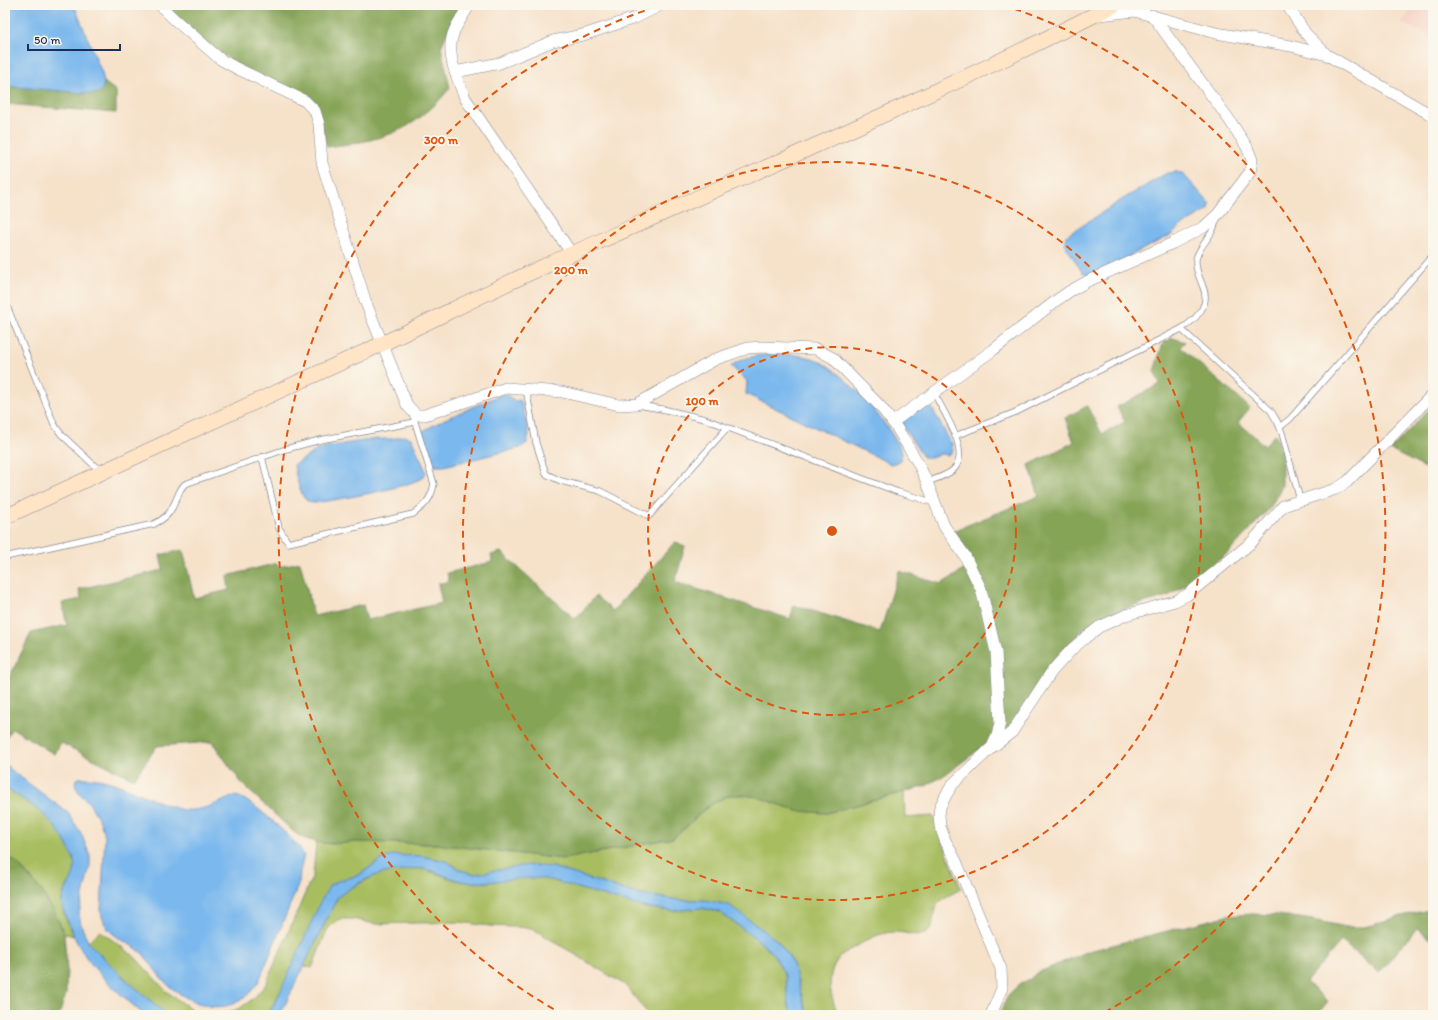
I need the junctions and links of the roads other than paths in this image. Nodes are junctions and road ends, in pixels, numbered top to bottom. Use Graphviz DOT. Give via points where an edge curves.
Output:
graph roads {
  1 [pos="160,5"];
  2 [pos="470,5"];
  3 [pos="661,5"];
  4 [pos="1114,5"];
  5 [pos="1287,5"];
  6 [pos="1152,15"];
  7 [pos="1092,16"];
  8 [pos="1327,55"];
  9 [pos="454,72"];
  10 [pos="1433,116"];
  11 [pos="1218,214"];
  12 [pos="572,254"];
  13 [pos="1432,255"];
  14 [pos="5,301"];
  15 [pos="1181,329"];
  16 [pos="382,344"];
  17 [pos="526,389"];
  18 [pos="934,393"];
  19 [pos="1433,394"];
  20 [pos="637,404"];
  21 [pos="414,417"];
  22 [pos="893,422"];
  23 [pos="1280,427"];
  24 [pos="727,428"];
  25 [pos="955,436"];
  26 [pos="262,457"];
  27 [pos="101,472"];
  28 [pos="927,482"];
  29 [pos="1300,500"];
  30 [pos="935,503"];
  31 [pos="5,517"];
  32 [pos="5,557"];
  33 [pos="992,747"];
  34 [pos="991,1015"];
  1 -- 16 [label="street" via="220,59 305,101 315,111 319,124 322,163 366,303"];
  2 -- 9 [label="street" via="455,30 451,43"];
  3 -- 9 [label="street" via="635,18 584,35 553,41 500,63"];
  4 -- 7 [label="street"];
  5 -- 8 [label="street" via="1306,34"];
  6 -- 7 [label="street" via="1134,11"];
  6 -- 8 [label="street" via="1216,33"];
  6 -- 11 [label="street" via="1250,151 1250,172"];
  7 -- 12 [label="street" via="886,114"];
  8 -- 10 [label="street"];
  9 -- 12 [label="street" via="465,98"];
  11 -- 15 [label="lane" via="1212,232 1196,258 1196,272 1204,288 1205,302 1196,318"];
  11 -- 18 [label="street" via="1204,227 1070,291"];
  12 -- 16 [label="street"];
  13 -- 23 [label="lane" via="1290,419"];
  14 -- 27 [label="lane" via="54,424"];
  15 -- 23 [label="lane" via="1271,411"];
  15 -- 25 [label="lane" via="1016,412"];
  16 -- 21 [label="street"];
  16 -- 27 [label="street"];
  17 -- 20 [label="street" via="562,392 619,406"];
  17 -- 21 [label="street" via="502,388"];
  17 -- 24 [label="lane" via="536,443 546,474 561,481 600,491 649,516"];
  18 -- 22 [label="street"];
  18 -- 25 [label="lane"];
  19 -- 29 [label="street" via="1347,482 1336,489"];
  20 -- 22 [label="street" via="716,359 748,348 762,346 816,349 833,358"];
  20 -- 24 [label="lane" via="705,419"];
  21 -- 26 [label="lane"];
  21 -- 26 [label="lane" via="434,484 428,502 405,516 288,542 279,528"];
  22 -- 28 [label="street" via="918,462"];
  23 -- 29 [label="lane"];
  24 -- 30 [label="lane" via="898,492"];
  25 -- 28 [label="lane" via="959,443 960,456 957,464 952,471"];
  26 -- 32 [label="lane" via="185,484 169,513 154,524"];
  27 -- 31 [label="street"];
  28 -- 30 [label="street"];
  29 -- 33 [label="street" via="1283,506 1252,542 1187,595 1126,615 1085,638 1052,671 1012,732"];
  30 -- 33 [label="street" via="944,526 965,556 981,589 996,652 1000,718"];
  33 -- 34 [label="street" via="954,784 940,807 939,815 944,840 956,861 1001,969 1002,988"];
}
